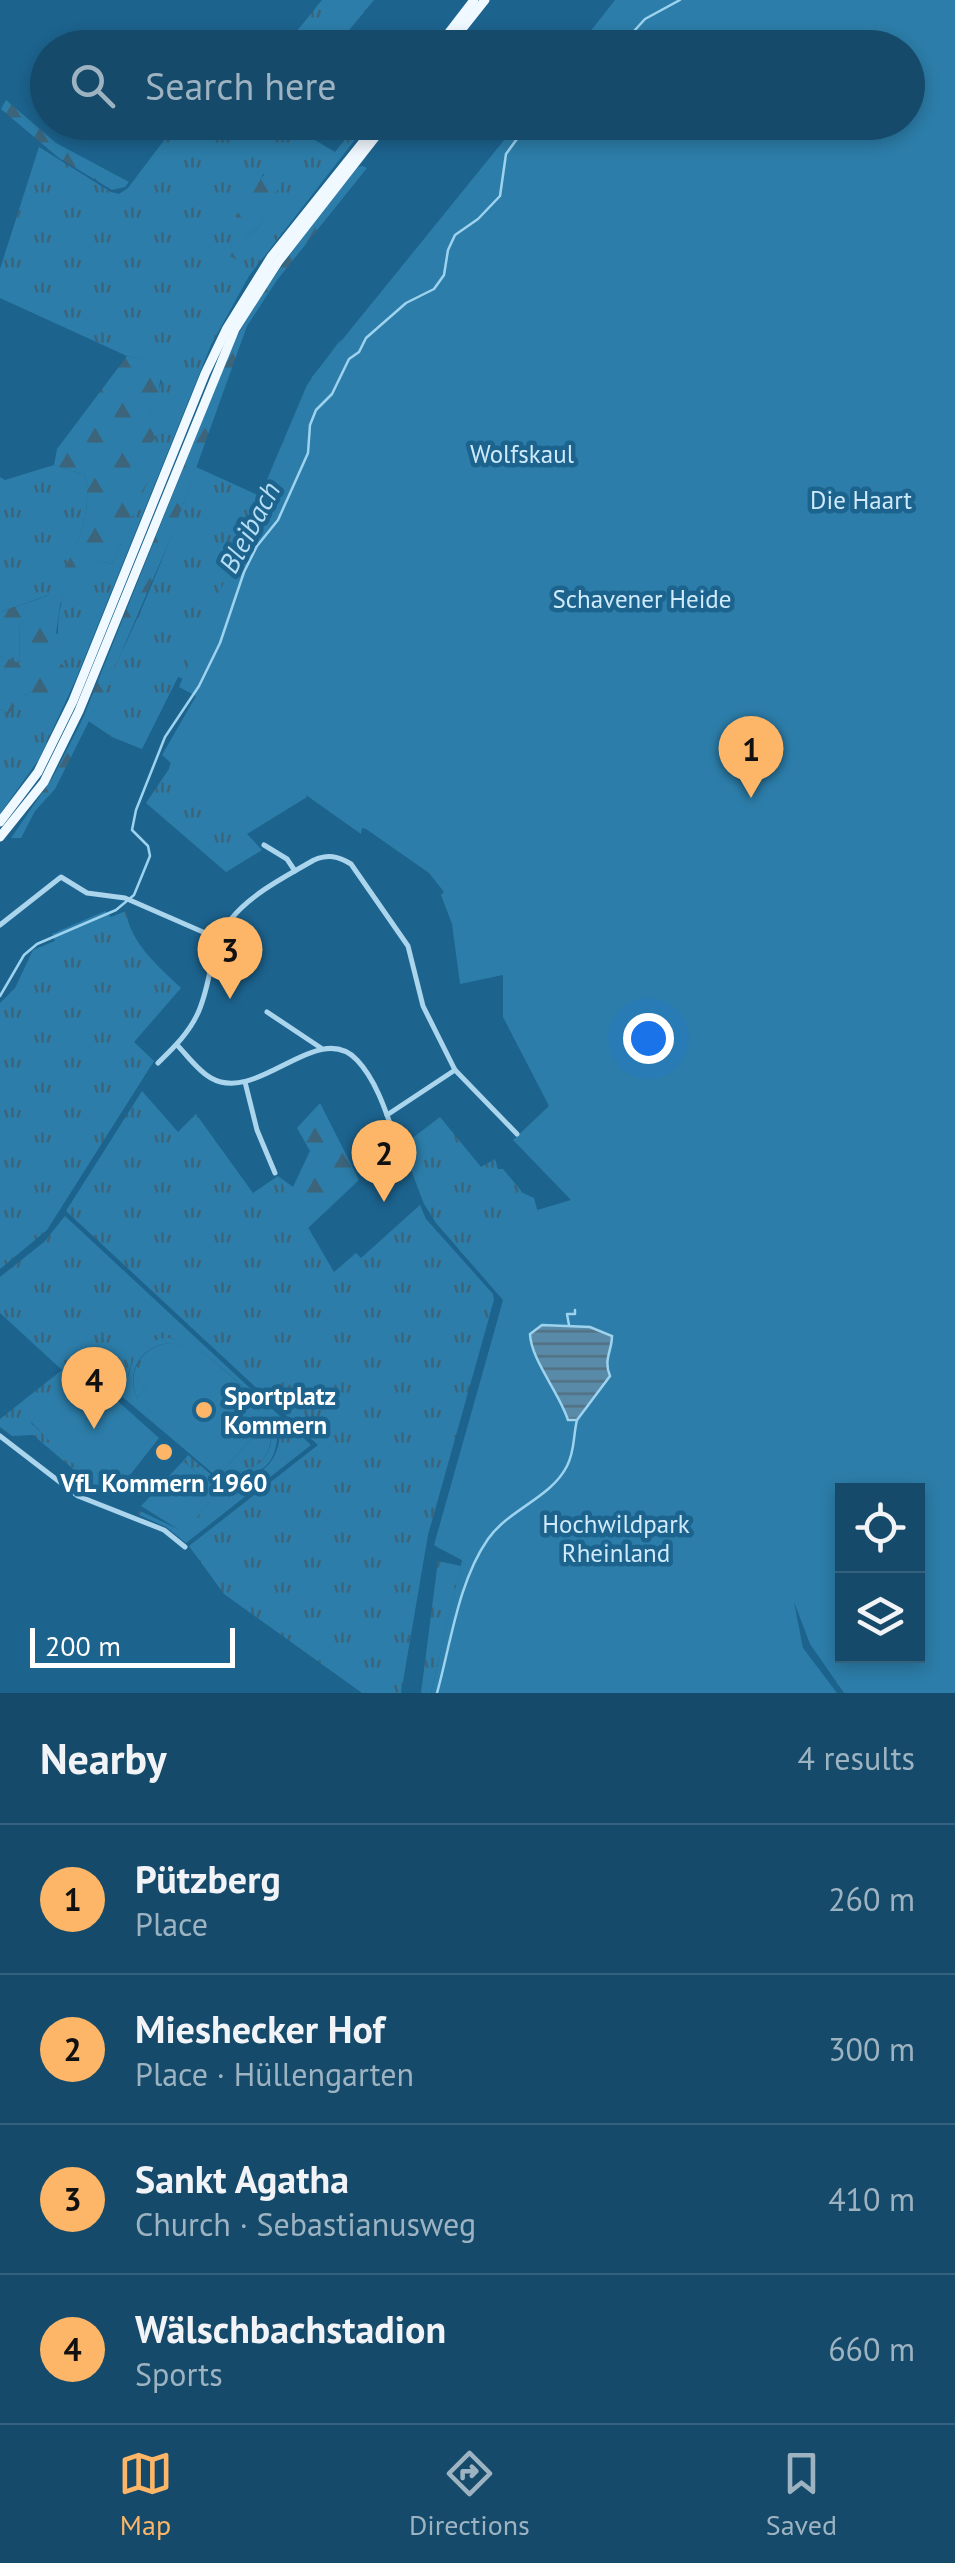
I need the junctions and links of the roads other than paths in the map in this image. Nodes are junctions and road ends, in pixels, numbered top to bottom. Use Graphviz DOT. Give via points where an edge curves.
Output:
graph roads {
  1 [pos="474,0"];
  2 [pos="485,0"];
  3 [pos="451,30"];
  4 [pos="461,30"];
  5 [pos="365,140"];
  6 [pos="373,140"];
  7 [pos="4,825"];
  8 [pos="0,837"];
  9 [pos="264,846"];
  10 [pos="295,871"];
  11 [pos="0,925"];
  12 [pos="219,939"];
  13 [pos="267,1012"];
  14 [pos="177,1045"];
  15 [pos="320,1048"];
  16 [pos="158,1063"];
  17 [pos="455,1070"];
  18 [pos="246,1082"];
  19 [pos="387,1115"];
  20 [pos="518,1134"];
  21 [pos="400,1152"];
  22 [pos="276,1173"];
  23 [pos="0,1436"];
  24 [pos="186,1547"];
  1 -- 3 [label="main road"];
  2 -- 4 [label="main road"];
  5 -- 7 [label="main road" via="271,257 226,328 73,701"];
  6 -- 7 [label="main road" via="235,329 80,711 44,782"];
  7 -- 8 [label="main road"];
  9 -- 10 [label="street"];
  10 -- 12 [label="street" via="248,902"];
  10 -- 17 [label="street" via="324,856 351,864 408,946 423,1006"];
  11 -- 12 [label="street" via="61,877 95,896 129,899"];
  12 -- 14 [label="street" via="198,1013"];
  13 -- 15 [label="street"];
  14 -- 16 [label="street"];
  14 -- 18 [label="street" via="210,1078"];
  15 -- 18 [label="street"];
  15 -- 19 [label="street" via="358,1060"];
  17 -- 19 [label="street"];
  17 -- 20 [label="street"];
  18 -- 22 [label="street"];
  19 -- 21 [label="street"];
  23 -- 24 [label="street" via="78,1496 164,1530"];
}
